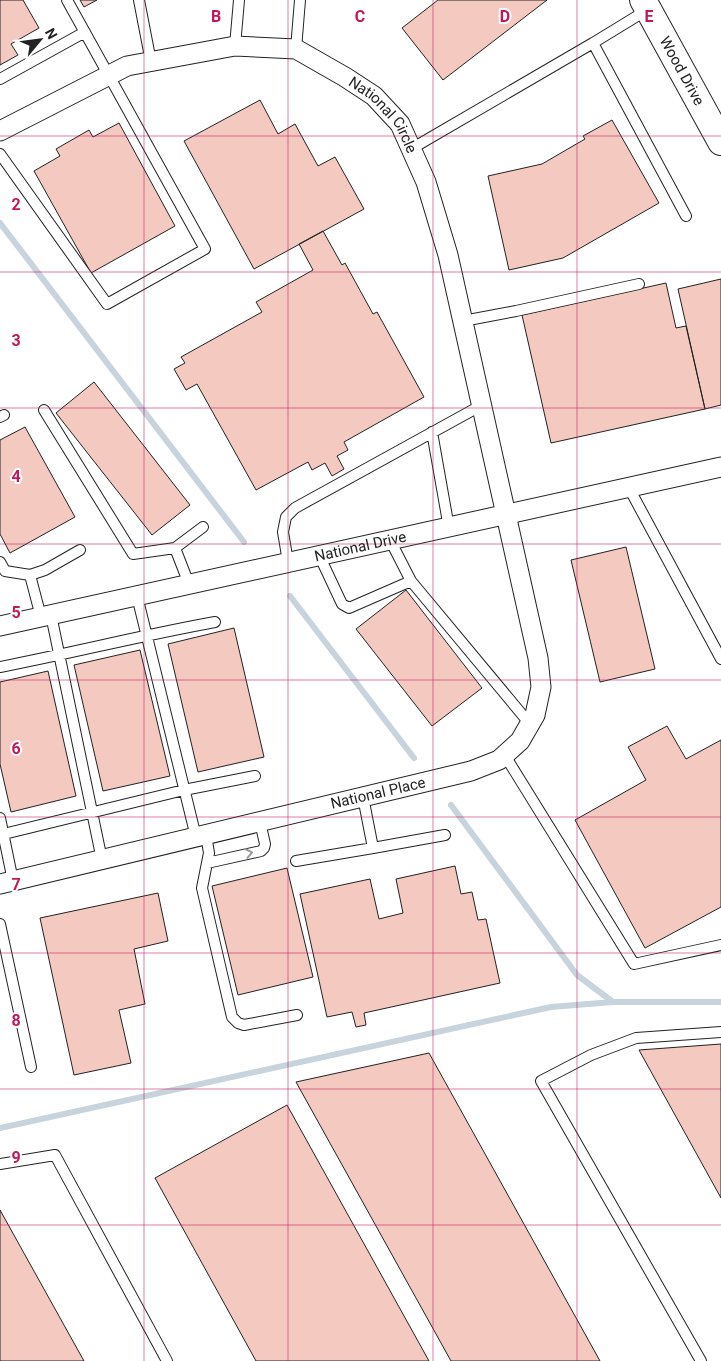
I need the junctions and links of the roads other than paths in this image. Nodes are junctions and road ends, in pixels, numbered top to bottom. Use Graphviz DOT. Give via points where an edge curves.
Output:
graph roads {
  1 [pos="67,0"];
  2 [pos="139,0"];
  3 [pos="240,0"];
  4 [pos="300,0"];
  5 [pos="646,5"];
  6 [pos="85,32"];
  7 [pos="594,43"];
  8 [pos="235,46"];
  9 [pos="296,49"];
  10 [pos="151,62"];
  11 [pos="110,75"];
  12 [pos="0,80"];
  13 [pos="0,131"];
  14 [pos="721,142"];
  15 [pos="411,149"];
  16 [pos="0,154"];
  17 [pos="686,216"];
  18 [pos="639,284"];
  19 [pos="463,320"];
  20 [pos="482,405"];
  21 [pos="44,410"];
  22 [pos="432,432"];
  23 [pos="721,467"];
  24 [pos="630,488"];
  25 [pos="506,515"];
  26 [pos="203,527"];
  27 [pos="449,528"];
  28 [pos="390,540"];
  29 [pos="175,548"];
  30 [pos="80,550"];
  31 [pos="319,555"];
  32 [pos="0,562"];
  33 [pos="288,562"];
  34 [pos="30,575"];
  35 [pos="411,581"];
  36 [pos="189,584"];
  37 [pos="137,596"];
  38 [pos="46,616"];
  39 [pos="215,622"];
  40 [pos="0,626"];
  41 [pos="147,635"];
  42 [pos="60,655"];
  43 [pos="721,658"];
  44 [pos="0,667"];
  45 [pos="530,724"];
  46 [pos="504,754"];
  47 [pos="255,776"];
  48 [pos="184,790"];
  49 [pos="363,797"];
  50 [pos="92,812"];
  51 [pos="0,818"];
  52 [pos="260,822"];
  53 [pos="2,835"];
  54 [pos="445,835"];
  55 [pos="201,836"];
  56 [pos="373,848"];
  57 [pos="102,860"];
  58 [pos="296,861"];
  59 [pos="207,863"];
  60 [pos="7,883"];
  61 [pos="0,924"];
  62 [pos="721,945"];
  63 [pos="298,1015"];
  64 [pos="721,1032"];
  65 [pos="31,1068"];
  66 [pos="0,1164"];
  67 [pos="167,1361"];
  68 [pos="701,1361"];
  1 -- 6 [label="lane"];
  2 -- 10 [label="lane"];
  3 -- 8 [label="lane"];
  4 -- 9 [label="lane"];
  5 -- 7 [label="lane"];
  5 -- 14 [label="street, Wood Drive"];
  6 -- 11 [label="lane"];
  6 -- 12 [label="lane"];
  7 -- 15 [label="lane"];
  7 -- 17 [label="lane"];
  8 -- 9 [label="street, National Circle"];
  8 -- 10 [label="street, National Circle"];
  9 -- 15 [label="street, National Circle" via="374,96 400,124"];
  10 -- 11 [label="street, National Circle" via="127,66"];
  11 -- 13 [label="street, National Circle"];
  11 -- 16 [label="lane" via="205,249 107,304"];
  15 -- 19 [label="street, National Circle" via="429,191"];
  18 -- 19 [label="lane"];
  19 -- 20 [label="street, National Circle"];
  20 -- 22 [label="lane"];
  20 -- 25 [label="street, National Circle"];
  21 -- 29 [label="lane" via="133,554"];
  22 -- 27 [label="lane"];
  22 -- 33 [label="lane" via="295,508 286,517 283,532"];
  23 -- 24 [label="street, National Drive"];
  24 -- 25 [label="street, National Drive"];
  24 -- 43 [label="lane"];
  25 -- 27 [label="street, National Drive"];
  25 -- 45 [label="street, National Place" via="538,658 541,687"];
  26 -- 29 [label="lane"];
  27 -- 28 [label="street, National Drive"];
  28 -- 31 [label="street, National Drive"];
  28 -- 35 [label="lane"];
  29 -- 36 [label="lane"];
  30 -- 34 [label="lane"];
  31 -- 33 [label="street, National Drive"];
  31 -- 35 [label="lane" via="342,604 349,608"];
  32 -- 34 [label="lane" via="5,571"];
  33 -- 36 [label="street, National Drive"];
  34 -- 38 [label="lane"];
  35 -- 45 [label="lane"];
  36 -- 37 [label="street, National Drive"];
  37 -- 38 [label="street, National Drive"];
  37 -- 41 [label="lane"];
  38 -- 40 [label="street, National Drive"];
  38 -- 42 [label="lane"];
  39 -- 41 [label="lane"];
  41 -- 42 [label="lane"];
  41 -- 48 [label="lane"];
  42 -- 44 [label="lane"];
  42 -- 50 [label="lane"];
  45 -- 46 [label="street, National Place" via="520,740"];
  46 -- 49 [label="street, National Place" via="498,760 471,771"];
  46 -- 62 [label="lane" via="634,964"];
  47 -- 48 [label="lane"];
  48 -- 50 [label="lane"];
  48 -- 55 [label="lane"];
  49 -- 52 [label="street, National Place"];
  49 -- 56 [label="lane"];
  50 -- 53 [label="lane"];
  50 -- 57 [label="lane"];
  51 -- 53 [label="lane"];
  52 -- 55 [label="street, National Place"];
  59 -- 52 [label="lane, one-way" via="261,851 265,844"];
  53 -- 60 [label="lane"];
  54 -- 56 [label="lane"];
  55 -- 57 [label="street, National Place"];
  55 -- 59 [label="lane" via="209,853"];
  56 -- 58 [label="lane"];
  57 -- 60 [label="street, National Place"];
  59 -- 63 [label="lane" via="202,888 232,1017 244,1025"];
  61 -- 65 [label="lane"];
  64 -- 68 [label="lane" via="636,1038 591,1054 541,1081"];
  66 -- 67 [label="lane" via="55,1155"];
}
